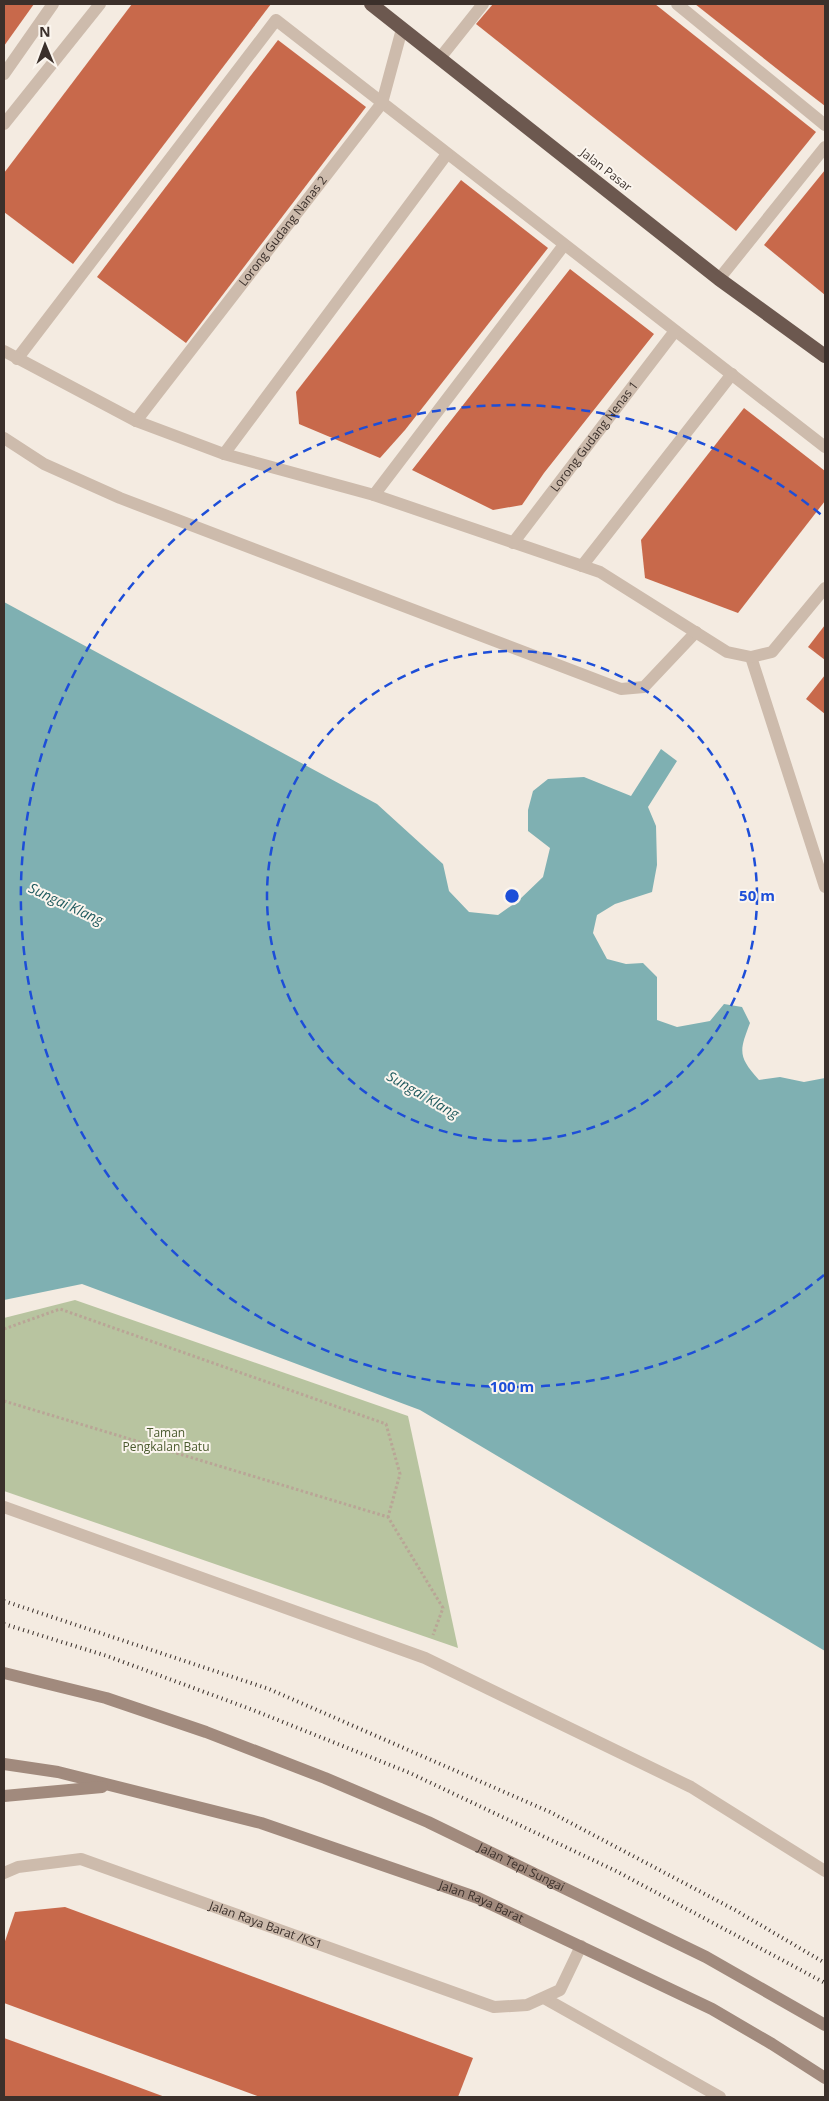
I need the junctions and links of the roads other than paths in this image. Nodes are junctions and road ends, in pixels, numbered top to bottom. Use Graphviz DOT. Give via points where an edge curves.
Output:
graph roads {
  1 [pos="53,4"];
  2 [pos="100,4"];
  3 [pos="371,4"];
  4 [pos="483,4"];
  5 [pos="677,4"];
  6 [pos="402,28"];
  7 [pos="440,58"];
  8 [pos="4,74"];
  9 [pos="382,103"];
  10 [pos="4,124"];
  11 [pos="825,125"];
  12 [pos="825,147"];
  13 [pos="447,154"];
  14 [pos="564,245"];
  15 [pos="719,279"];
  16 [pos="675,331"];
  17 [pos="4,351"];
  18 [pos="825,356"];
  19 [pos="16,359"];
  20 [pos="732,374"];
  21 [pos="136,421"];
  22 [pos="4,438"];
  23 [pos="825,446"];
  24 [pos="224,454"];
  25 [pos="374,495"];
  26 [pos="513,542"];
  27 [pos="582,566"];
  28 [pos="825,588"];
  29 [pos="696,632"];
  30 [pos="752,657"];
  31 [pos="825,887"];
  32 [pos="4,1507"];
  33 [pos="4,1673"];
  34 [pos="4,1764"];
  35 [pos="112,1786"];
  36 [pos="4,1796"];
  37 [pos="825,1871"];
  38 [pos="4,1873"];
  39 [pos="581,1946"];
  40 [pos="544,1998"];
  41 [pos="825,2025"];
  42 [pos="825,2078"];
  43 [pos="720,2097"];
  1 -- 8 [label="street"];
  2 -- 10 [label="street"];
  3 -- 6 [label="highway, Jalan Pasar"];
  4 -- 7 [label="street"];
  5 -- 11 [label="street"];
  6 -- 7 [label="highway, Jalan Pasar"];
  6 -- 9 [label="street, Lorong Gudang Nanas 2"];
  7 -- 15 [label="highway, Jalan Pasar"];
  9 -- 13 [label="street"];
  9 -- 19 [label="street" via="276,20"];
  9 -- 21 [label="street, Lorong Gudang Nanas 2"];
  12 -- 15 [label="street"];
  13 -- 14 [label="street"];
  13 -- 24 [label="street"];
  14 -- 16 [label="street"];
  14 -- 25 [label="street"];
  15 -- 18 [label="highway, Jalan Pasar"];
  16 -- 20 [label="street"];
  16 -- 26 [label="street, Lorong Gudang Nenas 1"];
  17 -- 19 [label="street"];
  19 -- 21 [label="street"];
  20 -- 23 [label="street"];
  20 -- 27 [label="street"];
  21 -- 24 [label="street"];
  22 -- 29 [label="street" via="44,464 120,498 621,689 644,687"];
  24 -- 25 [label="street"];
  25 -- 26 [label="street"];
  26 -- 27 [label="street"];
  27 -- 29 [label="street" via="600,572"];
  28 -- 30 [label="street" via="772,652"];
  29 -- 30 [label="street" via="727,652"];
  30 -- 31 [label="street"];
  32 -- 37 [label="street" via="425,1658 691,1787"];
  33 -- 41 [label="main road, Jalan Tepi Sungai" via="106,1698 206,1732 428,1822 706,1957"];
  34 -- 35 [label="main road, Jalan Raya Barat" via="58,1772"];
  35 -- 36 [label="main road, Jalan Raya Barat"];
  35 -- 39 [label="main road, Jalan Raya Barat" via="261,1823 478,1898"];
  38 -- 40 [label="street, Jalan Raya Barat /KS1" via="18,1867 81,1859 494,2007 527,2006"];
  39 -- 40 [label="street" via="560,1990"];
  39 -- 42 [label="main road, Jalan Raya Barat" via="712,2009"];
  40 -- 43 [label="street"];
}
